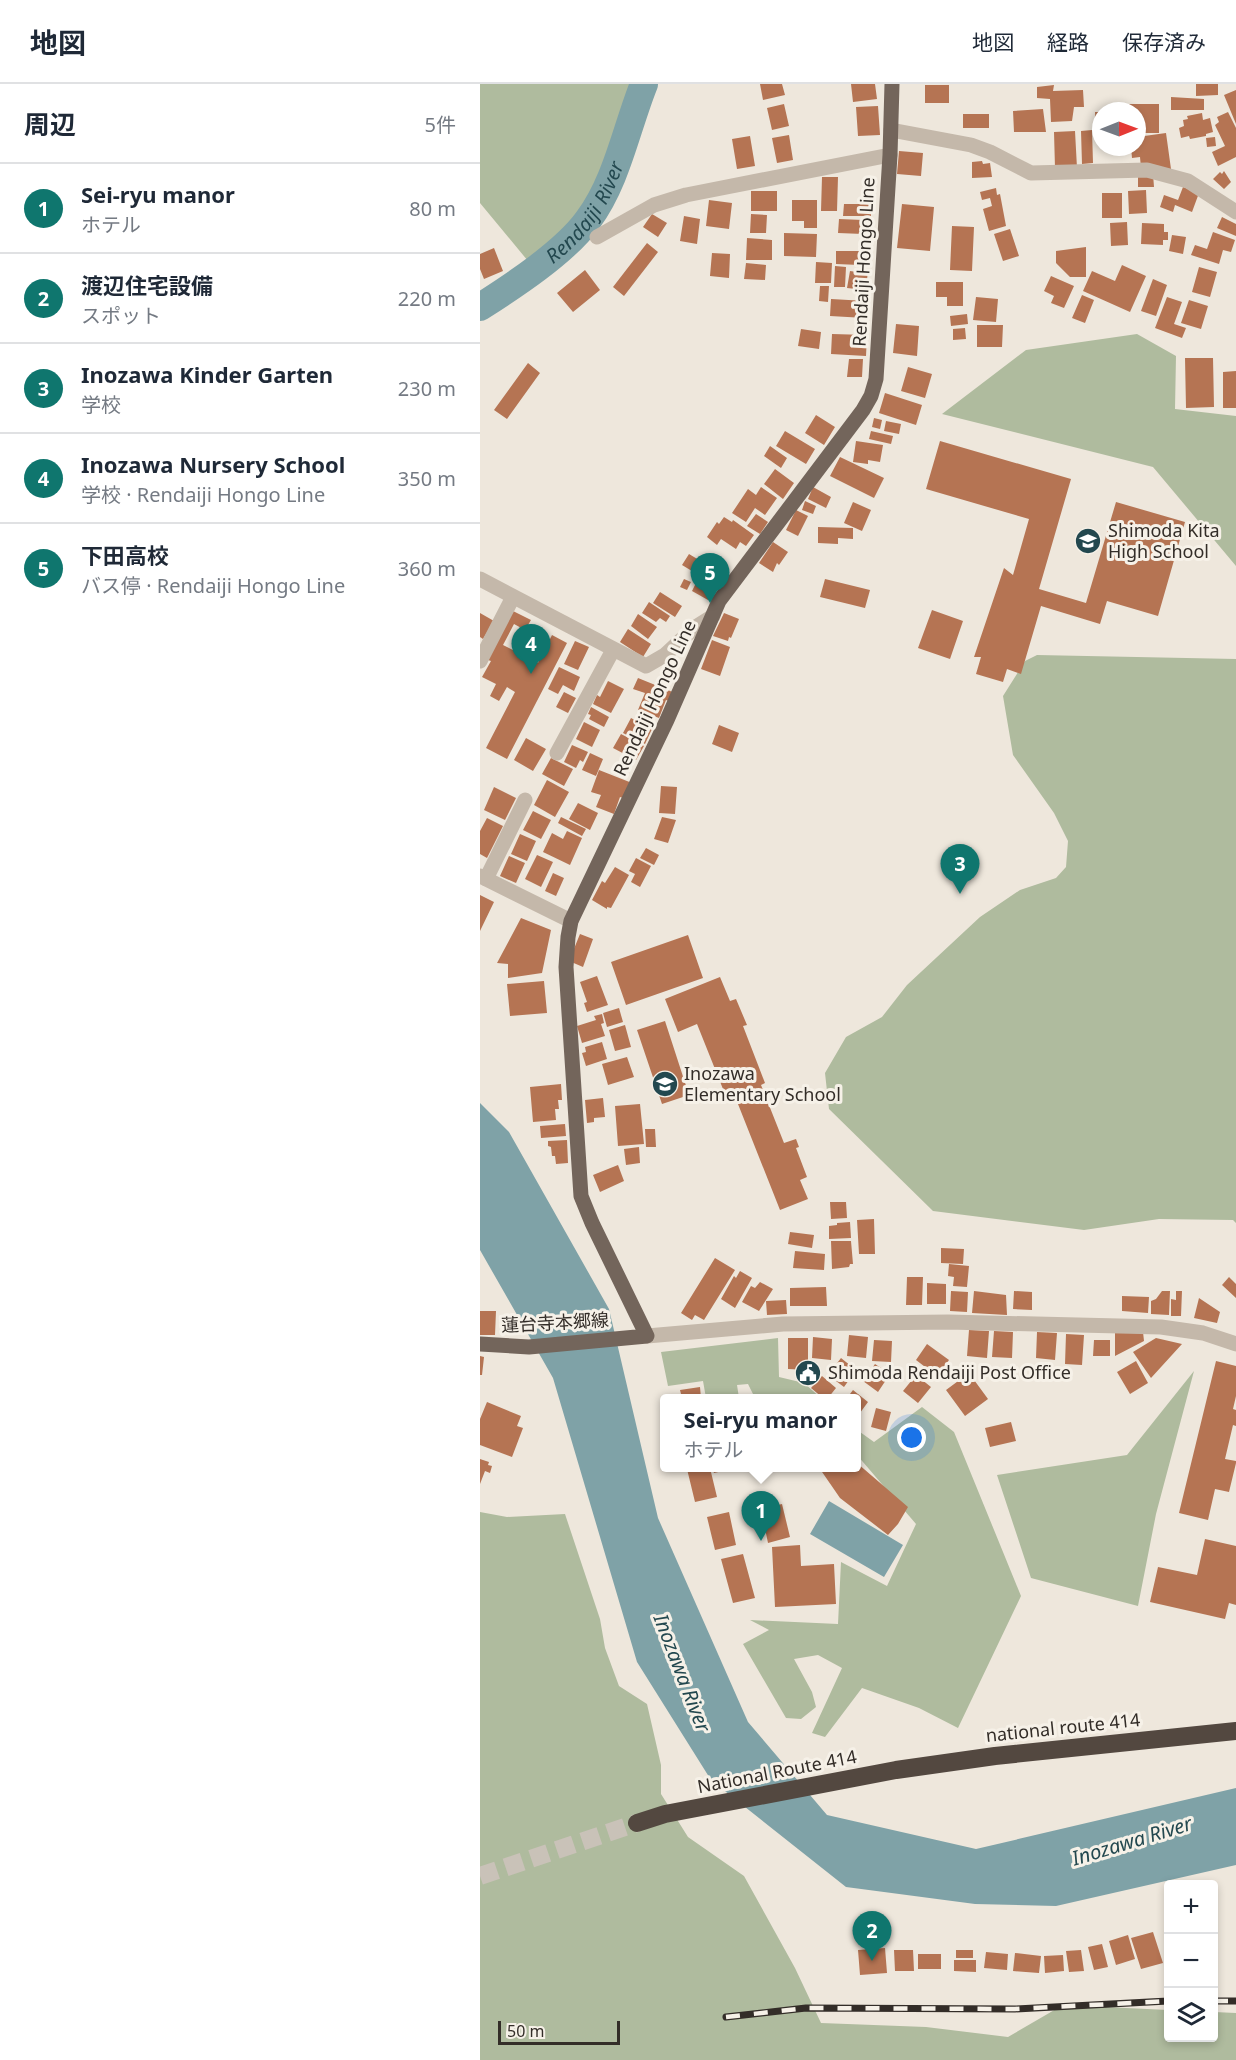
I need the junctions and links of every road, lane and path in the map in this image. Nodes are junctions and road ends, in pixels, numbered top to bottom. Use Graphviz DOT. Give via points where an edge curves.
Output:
graph roads {
  1 [pos="892,84"];
  2 [pos="891,130"];
  3 [pos="890,155"];
  4 [pos="1236,212"];
  5 [pos="597,237"];
  6 [pos="480,579"];
  7 [pos="513,597"];
  8 [pos="713,616"];
  9 [pos="614,650"];
  10 [pos="480,661"];
  11 [pos="557,753"];
  12 [pos="525,800"];
  13 [pos="483,878"];
  14 [pos="571,921"];
  15 [pos="640,1337"];
  16 [pos="480,1344"];
  17 [pos="1236,1344"];
  18 [pos="1236,1731"];
  19 [pos="896,1770"];
  20 [pos="637,1823"];
  1 -- 2 [label="main road, Rendaiji Hongo Line"];
  2 -- 3 [label="main road, Rendaiji Hongo Line"];
  2 -- 4 [label="street" via="971,145 1031,173 1147,170 1188,181"];
  3 -- 5 [label="street" via="686,195 654,206"];
  3 -- 8 [label="main road, Rendaiji Hongo Line" via="876,379 871,396 719,601"];
  6 -- 7 [label="street"];
  7 -- 9 [label="street"];
  7 -- 10 [label="street"];
  8 -- 9 [label="street" via="650,665"];
  8 -- 14 [label="main road, Rendaiji Hongo Line"];
  9 -- 11 [label="street"];
  12 -- 13 [label="street"];
  13 -- 14 [label="street"];
  14 -- 15 [label="main road, Rendaiji Hongo Line" via="566,967 581,1196"];
  15 -- 16 [label="main road, 蓮台寺本郷線" via="529,1347"];
  15 -- 17 [label="street" via="783,1324 937,1322 1161,1327 1203,1333"];
  18 -- 19 [label="highway, national route 414"];
  19 -- 20 [label="highway, National Route 414" via="665,1814"];
}
